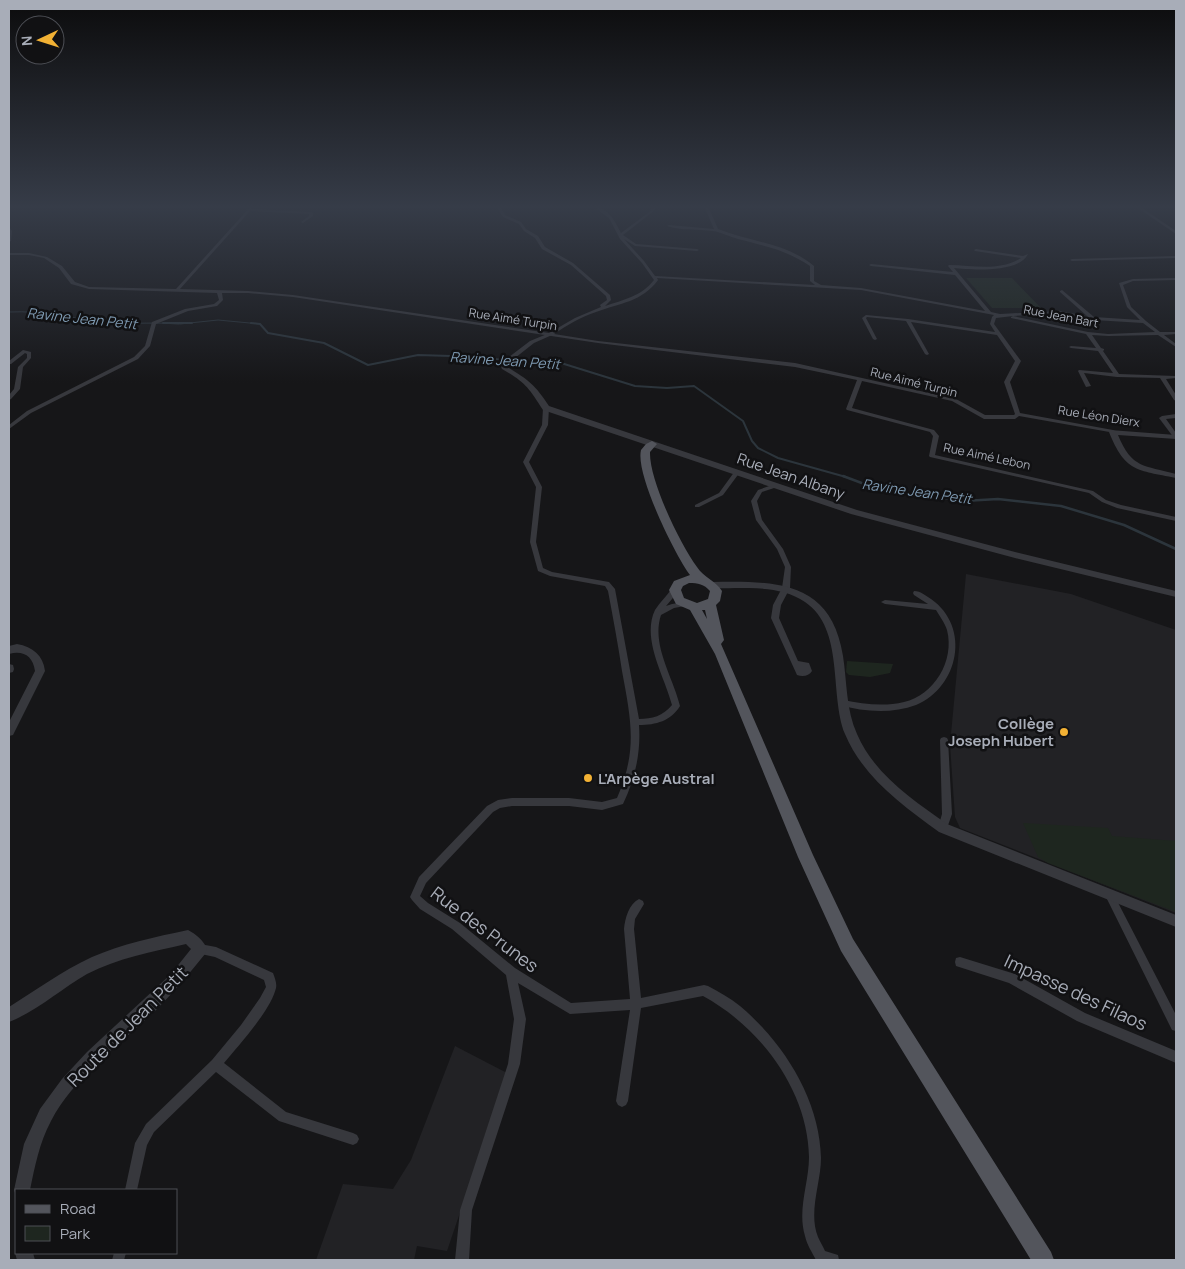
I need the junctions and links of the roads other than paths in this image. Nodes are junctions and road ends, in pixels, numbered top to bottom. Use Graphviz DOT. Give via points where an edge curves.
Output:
graph roads {
  1 [pos="58,265"];
  2 [pos="199,265"];
  3 [pos="573,265"];
  4 [pos="645,265"];
  5 [pos="811,265"];
  6 [pos="873,265"];
  7 [pos="1006,265"];
  8 [pos="956,274"];
  9 [pos="654,277"];
  10 [pos="1176,279"];
  11 [pos="819,286"];
  12 [pos="177,290"];
  13 [pos="219,291"];
  14 [pos="1062,291"];
  15 [pos="596,310"];
  16 [pos="1042,312"];
  17 [pos="990,314"];
  18 [pos="1002,315"];
  19 [pos="1094,318"];
  20 [pos="908,320"];
  21 [pos="1144,322"];
  22 [pos="1055,326"];
  23 [pos="1088,333"];
  24 [pos="1176,333"];
  25 [pos="549,334"];
  26 [pos="999,334"];
  27 [pos="1161,334"];
  28 [pos="876,339"];
  29 [pos="1176,346"];
  30 [pos="1071,347"];
  31 [pos="1102,350"];
  32 [pos="927,354"];
  33 [pos="9,363"];
  34 [pos="1117,375"];
  35 [pos="1162,377"];
  36 [pos="1176,377"];
  37 [pos="860,379"];
  38 [pos="1088,386"];
  39 [pos="9,398"];
  40 [pos="1176,399"];
  41 [pos="546,408"];
  42 [pos="1018,414"];
  43 [pos="1176,416"];
  44 [pos="9,427"];
  45 [pos="1113,432"];
  46 [pos="1176,437"];
  47 [pos="652,444"];
  48 [pos="737,472"];
  49 [pos="1176,476"];
  50 [pos="775,486"];
  51 [pos="697,506"];
  52 [pos="1176,519"];
  53 [pos="676,542"];
  54 [pos="700,579"];
  55 [pos="678,586"];
  56 [pos="785,591"];
  57 [pos="917,593"];
  58 [pos="713,594"];
  59 [pos="1176,594"];
  60 [pos="885,602"];
  61 [pos="690,606"];
  62 [pos="938,608"];
  63 [pos="657,614"];
  64 [pos="9,650"];
  65 [pos="721,654"];
  66 [pos="796,663"];
  67 [pos="843,703"];
  68 [pos="635,722"];
  69 [pos="9,732"];
  70 [pos="944,740"];
  71 [pos="943,828"];
  72 [pos="1109,894"];
  73 [pos="639,904"];
  74 [pos="1176,921"];
  75 [pos="200,949"];
  76 [pos="960,962"];
  77 [pos="511,972"];
  78 [pos="636,1004"];
  79 [pos="9,1014"];
  80 [pos="1176,1026"];
  81 [pos="1176,1057"];
  82 [pos="216,1064"];
  83 [pos="622,1101"];
  84 [pos="353,1139"];
  85 [pos="22,1189"];
  86 [pos="131,1189"];
  87 [pos="462,1260"];
  88 [pos="833,1260"];
  89 [pos="1042,1260"];
  1 -- 12 [label="street, Rue Aimé Turpin" via="80,286"];
  2 -- 12 [label="street"];
  3 -- 15 [label="street" via="608,296 608,303"];
  4 -- 9 [label="street"];
  5 -- 11 [label="street" via="812,281"];
  6 -- 8 [label="street"];
  7 -- 8 [label="street" via="968,269 950,266"];
  8 -- 17 [label="street"];
  9 -- 11 [label="street"];
  9 -- 15 [label="street" via="653,285 637,296"];
  10 -- 21 [label="street" via="1133,280 1121,284 1129,307"];
  11 -- 17 [label="street" via="861,289"];
  12 -- 13 [label="street, Rue Aimé Turpin"];
  13 -- 25 [label="street, Rue Aimé Turpin" via="318,299"];
  13 -- 44 [label="street" via="221,300 215,305 187,310 156,322 148,347 136,358 29,412"];
  14 -- 19 [label="street"];
  15 -- 25 [label="street"];
  16 -- 18 [label="street"];
  16 -- 19 [label="street"];
  16 -- 22 [label="street"];
  17 -- 18 [label="street"];
  18 -- 22 [label="street, Rue Jean Bart"];
  18 -- 26 [label="street" via="991,321"];
  19 -- 21 [label="street"];
  20 -- 26 [label="street"];
  20 -- 28 [label="street" via="866,316 864,318"];
  20 -- 32 [label="street"];
  21 -- 27 [label="street"];
  22 -- 23 [label="street, Rue Jean Bart"];
  23 -- 27 [label="street, Rue Jean Bart"];
  23 -- 31 [label="street"];
  24 -- 27 [label="street, Rue Jean Bart"];
  25 -- 37 [label="street, Rue Aimé Turpin" via="795,365"];
  25 -- 41 [label="street" via="505,361 504,368 526,380"];
  26 -- 42 [label="street" via="1018,361 1007,382"];
  27 -- 29 [label="street"];
  30 -- 31 [label="street"];
  31 -- 34 [label="street"];
  33 -- 39 [label="street" via="25,351 29,352 29,358 21,367 17,389"];
  34 -- 35 [label="street"];
  34 -- 38 [label="street" via="1082,371"];
  35 -- 36 [label="street"];
  35 -- 40 [label="street"];
  37 -- 42 [label="street, Rue Aimé Turpin" via="954,400 984,417 1015,417"];
  37 -- 52 [label="street, Rue Aimé Lebon" via="849,409 932,431 936,436 932,456 1091,492 1119,507"];
  41 -- 47 [label="street, Rue Jean Albany"];
  41 -- 68 [label="street, Rue des Prunes" via="545,425 526,462 539,486 533,542 540,569 550,574 607,584 612,591"];
  42 -- 45 [label="street, Rue Léon Dierx"];
  43 -- 46 [label="street" via="1162,418"];
  45 -- 46 [label="street, Rue Léon Dierx"];
  45 -- 49 [label="street" via="1121,453 1128,461"];
  47 -- 48 [label="street, Rue Jean Albany"];
  47 -- 53 [label="main road" via="644,455 651,482"];
  48 -- 50 [label="street, Rue Jean Albany"];
  48 -- 51 [label="street" via="720,494"];
  50 -- 56 [label="street" via="760,491 754,501 762,525 788,567"];
  50 -- 59 [label="street, Rue Jean Albany" via="854,512 1015,556"];
  53 -- 54 [label="main road"];
  53 -- 55 [label="main road"];
  54 -- 55 [label="main road"];
  54 -- 58 [label="main road"];
  55 -- 61 [label="main road" via="678,600"];
  55 -- 63 [label="street"];
  56 -- 58 [label="street" via="736,588"];
  56 -- 66 [label="street" via="777,605 775,618"];
  56 -- 67 [label="street" via="822,618 832,634 838,652"];
  57 -- 62 [label="street"];
  58 -- 61 [label="main road"];
  58 -- 65 [label="main road"];
  60 -- 62 [label="street"];
  61 -- 63 [label="street" via="672,606"];
  61 -- 65 [label="main road"];
  62 -- 67 [label="street" via="951,630 952,652 946,672 934,689 919,700 892,708 865,708"];
  63 -- 68 [label="street" via="655,627 659,657 674,692 676,706 661,720"];
  64 -- 69 [label="street" via="20,648 31,654 39,663 40,672"];
  65 -- 89 [label="main road" via="806,857 847,945"];
  67 -- 71 [label="street" via="852,735 874,770 906,801"];
  68 -- 77 [label="street, Rue des Prunes" via="637,741 629,783 620,801 602,806 569,802 498,804 422,880 415,897"];
  70 -- 71 [label="street" via="946,814"];
  71 -- 72 [label="street"];
  72 -- 74 [label="street"];
  72 -- 80 [label="street, Impasse des Filaos"];
  73 -- 78 [label="street" via="630,918 628,929"];
  75 -- 79 [label="street, Route de Jean Petit" via="188,937 134,949 88,966"];
  75 -- 82 [label="street" via="216,952 269,977 271,987 246,1029"];
  75 -- 85 [label="street, Route de Jean Petit" via="185,971 87,1061 51,1104 37,1128"];
  76 -- 81 [label="street, Impasse des Filaos" via="1011,978 1081,1017"];
  77 -- 78 [label="street, Rue des Prunes" via="570,1009"];
  77 -- 87 [label="street" via="520,1019 519,1040 466,1210"];
  78 -- 83 [label="street"];
  78 -- 88 [label="street, Rue des Prunes" via="704,990 736,1010 762,1033 788,1071 814,1130 810,1235 821,1256"];
  82 -- 84 [label="street" via="283,1117"];
  82 -- 86 [label="street" via="150,1128 141,1143"];
}
